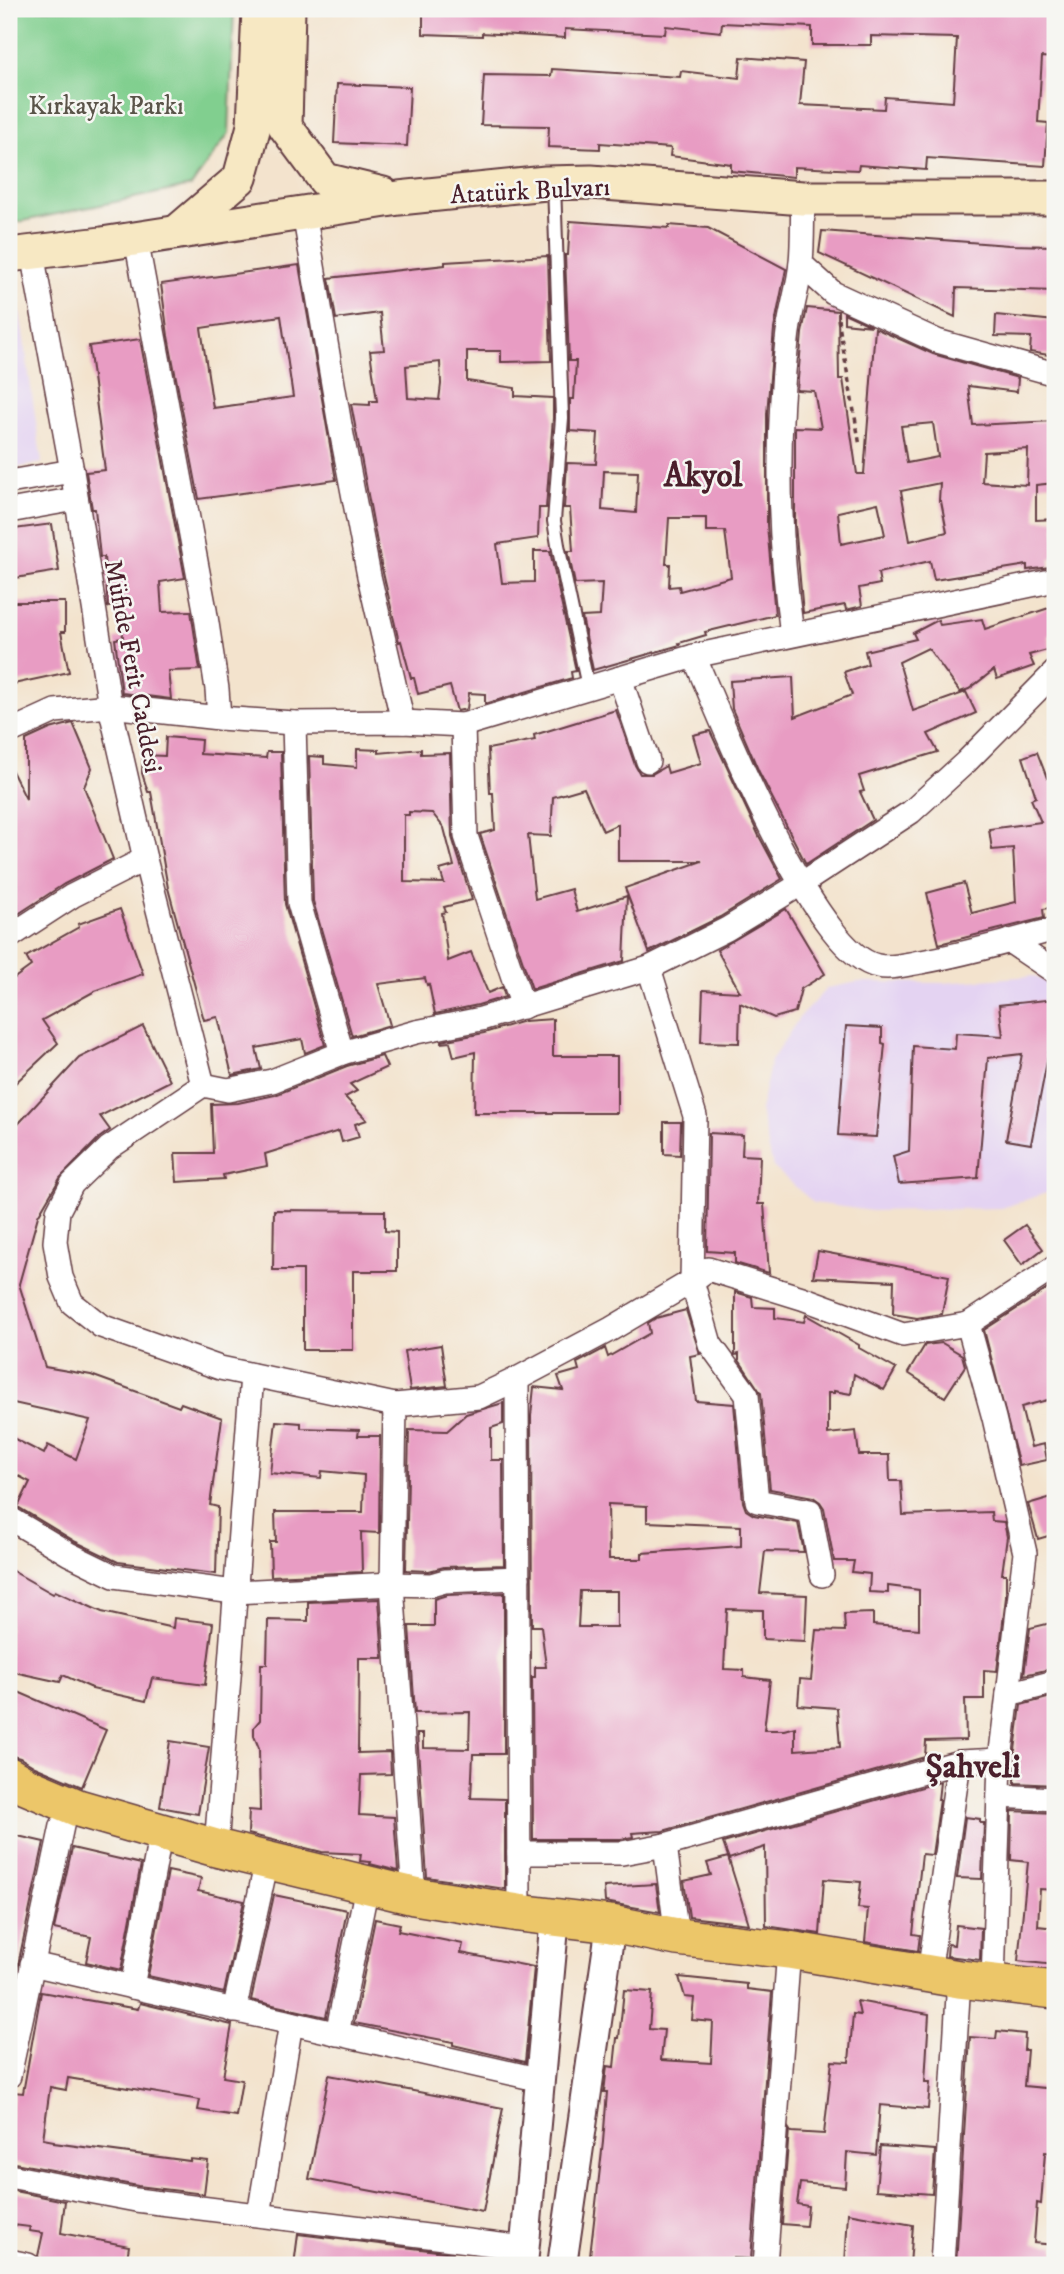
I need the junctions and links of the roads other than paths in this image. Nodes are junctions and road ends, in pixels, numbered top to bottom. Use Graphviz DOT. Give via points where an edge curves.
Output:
graph roads {
  1 [pos="260,9"];
  2 [pos="288,9"];
  3 [pos="554,183"];
  4 [pos="399,198"];
  5 [pos="803,198"];
  6 [pos="1055,198"];
  7 [pos="304,213"];
  8 [pos="177,232"];
  9 [pos="136,239"];
  10 [pos="20,254"];
  11 [pos="801,264"];
  12 [pos="1055,374"];
  13 [pos="72,471"];
  14 [pos="9,482"];
  15 [pos="76,499"];
  16 [pos="9,511"];
  17 [pos="1055,580"];
  18 [pos="792,634"];
  19 [pos="694,656"];
  20 [pos="1055,673"];
  21 [pos="620,678"];
  22 [pos="588,687"];
  23 [pos="110,706"];
  24 [pos="219,718"];
  25 [pos="403,722"];
  26 [pos="294,723"];
  27 [pos="463,725"];
  28 [pos="9,732"];
  29 [pos="648,761"];
  30 [pos="145,859"];
  31 [pos="801,884"];
  32 [pos="1055,929"];
  33 [pos="9,937"];
  34 [pos="1009,941"];
  35 [pos="649,968"];
  36 [pos="1055,972"];
  37 [pos="523,1007"];
  38 [pos="342,1053"];
  39 [pos="203,1085"];
  40 [pos="1055,1267"];
  41 [pos="692,1281"];
  42 [pos="968,1324"];
  43 [pos="252,1375"];
  44 [pos="517,1379"];
  45 [pos="395,1405"];
  46 [pos="9,1518"];
  47 [pos="822,1575"];
  48 [pos="518,1578"];
  49 [pos="392,1584"];
  50 [pos="234,1592"];
  51 [pos="1055,1682"];
  52 [pos="1008,1693"];
  53 [pos="1000,1760"];
  54 [pos="959,1762"];
  55 [pos="9,1776"];
  56 [pos="999,1796"];
  57 [pos="1055,1799"];
  58 [pos="9,1801"];
  59 [pos="62,1826"];
  60 [pos="665,1845"];
  61 [pos="216,1848"];
  62 [pos="157,1853"];
  63 [pos="519,1853"];
  64 [pos="263,1879"];
  65 [pos="414,1896"];
  66 [pos="364,1901"];
  67 [pos="519,1913"];
  68 [pos="554,1927"];
  69 [pos="610,1933"];
  70 [pos="677,1937"];
  71 [pos="788,1959"];
  72 [pos="32,1964"];
  73 [pos="959,1983"];
  74 [pos="132,1987"];
  75 [pos="1055,1990"];
  76 [pos="1055,2004"];
  77 [pos="234,2011"];
  78 [pos="291,2024"];
  79 [pos="337,2034"];
  80 [pos="9,2076"];
  81 [pos="541,2080"];
  82 [pos="9,2176"];
  83 [pos="259,2215"];
  84 [pos="524,2257"];
  85 [pos="9,2261"];
  86 [pos="28,2265"];
  87 [pos="562,2265"];
  88 [pos="765,2265"];
  89 [pos="942,2265"];
  1 -- 8 [label="main road" via="254,126 240,178"];
  2 -- 4 [label="main road" via="285,126 325,180"];
  3 -- 4 [label="main road, Atatürk Bulvarı"];
  3 -- 5 [label="main road, Atatürk Bulvarı"];
  3 -- 22 [label="lane" via="562,418 555,531"];
  4 -- 7 [label="main road, Atatürk Bulvarı"];
  5 -- 6 [label="main road, Atatürk Bulvarı"];
  5 -- 11 [label="street"];
  7 -- 8 [label="main road, Atatürk Bulvarı"];
  7 -- 25 [label="street" via="369,576"];
  8 -- 9 [label="main road, Atatürk Bulvarı"];
  9 -- 10 [label="main road, Atatürk Bulvarı"];
  9 -- 24 [label="street" via="205,610"];
  10 -- 13 [label="street, Müfide Ferit Caddesi"];
  11 -- 12 [label="street" via="833,293 937,341"];
  11 -- 18 [label="street" via="788,328 780,425 780,510"];
  13 -- 14 [label="street"];
  13 -- 15 [label="street, Müfide Ferit Caddesi"];
  15 -- 16 [label="street"];
  15 -- 23 [label="street, Müfide Ferit Caddesi"];
  17 -- 18 [label="street"];
  18 -- 19 [label="street"];
  19 -- 21 [label="street"];
  19 -- 31 [label="street" via="748,785"];
  20 -- 31 [label="street" via="911,812"];
  21 -- 22 [label="street"];
  21 -- 29 [label="street"];
  22 -- 27 [label="street"];
  23 -- 24 [label="street"];
  23 -- 28 [label="street" via="55,711"];
  23 -- 30 [label="street, Müfide Ferit Caddesi"];
  24 -- 26 [label="street"];
  25 -- 26 [label="street"];
  25 -- 27 [label="street"];
  26 -- 38 [label="street" via="299,903"];
  27 -- 37 [label="street" via="466,836"];
  30 -- 33 [label="street" via="72,896"];
  30 -- 39 [label="street, Müfide Ferit Caddesi"];
  31 -- 34 [label="street" via="854,954 879,967 951,957"];
  31 -- 35 [label="street" via="727,929"];
  32 -- 34 [label="street"];
  34 -- 36 [label="street"];
  35 -- 37 [label="street"];
  35 -- 41 [label="street" via="695,1116"];
  37 -- 38 [label="street"];
  38 -- 39 [label="street" via="272,1081 228,1090"];
  39 -- 43 [label="street" via="109,1148 72,1184 58,1211 55,1242 61,1277 72,1303 101,1326"];
  40 -- 42 [label="street"];
  41 -- 42 [label="street" via="708,1269 903,1335"];
  41 -- 44 [label="street"];
  41 -- 47 [label="street" via="710,1344 747,1395 757,1501 810,1511"];
  42 -- 52 [label="street" via="1024,1553"];
  43 -- 45 [label="street"];
  43 -- 50 [label="street"];
  44 -- 45 [label="street" via="480,1397"];
  44 -- 48 [label="street"];
  45 -- 49 [label="street"];
  46 -- 50 [label="street" via="114,1576"];
  48 -- 49 [label="street"];
  48 -- 63 [label="street"];
  49 -- 50 [label="street"];
  49 -- 65 [label="street"];
  50 -- 61 [label="street"];
  51 -- 52 [label="street"];
  52 -- 53 [label="street"];
  53 -- 54 [label="street"];
  53 -- 56 [label="street"];
  54 -- 60 [label="street"];
  54 -- 73 [label="street"];
  55 -- 61 [label="main road" via="78,1808"];
  56 -- 57 [label="street"];
  56 -- 73 [label="street"];
  58 -- 59 [label="main road"];
  59 -- 62 [label="main road"];
  59 -- 72 [label="street"];
  60 -- 63 [label="street" via="622,1853"];
  60 -- 70 [label="street"];
  61 -- 65 [label="main road"];
  62 -- 64 [label="main road"];
  62 -- 74 [label="street"];
  63 -- 67 [label="street"];
  64 -- 66 [label="main road"];
  64 -- 77 [label="street"];
  65 -- 67 [label="main road"];
  66 -- 68 [label="main road"];
  66 -- 79 [label="street"];
  67 -- 68 [label="main road"];
  68 -- 69 [label="main road"];
  68 -- 81 [label="street"];
  69 -- 70 [label="main road"];
  69 -- 71 [label="main road"];
  69 -- 87 [label="street"];
  70 -- 71 [label="main road"];
  71 -- 73 [label="main road"];
  71 -- 88 [label="street"];
  72 -- 74 [label="street"];
  72 -- 80 [label="street"];
  73 -- 75 [label="main road"];
  73 -- 76 [label="main road"];
  73 -- 89 [label="street"];
  74 -- 77 [label="street"];
  77 -- 78 [label="street"];
  78 -- 79 [label="street"];
  78 -- 83 [label="street"];
  79 -- 81 [label="street"];
  81 -- 84 [label="street"];
  82 -- 83 [label="street" via="136,2200"];
  83 -- 84 [label="street"];
  85 -- 86 [label="street"];
}
